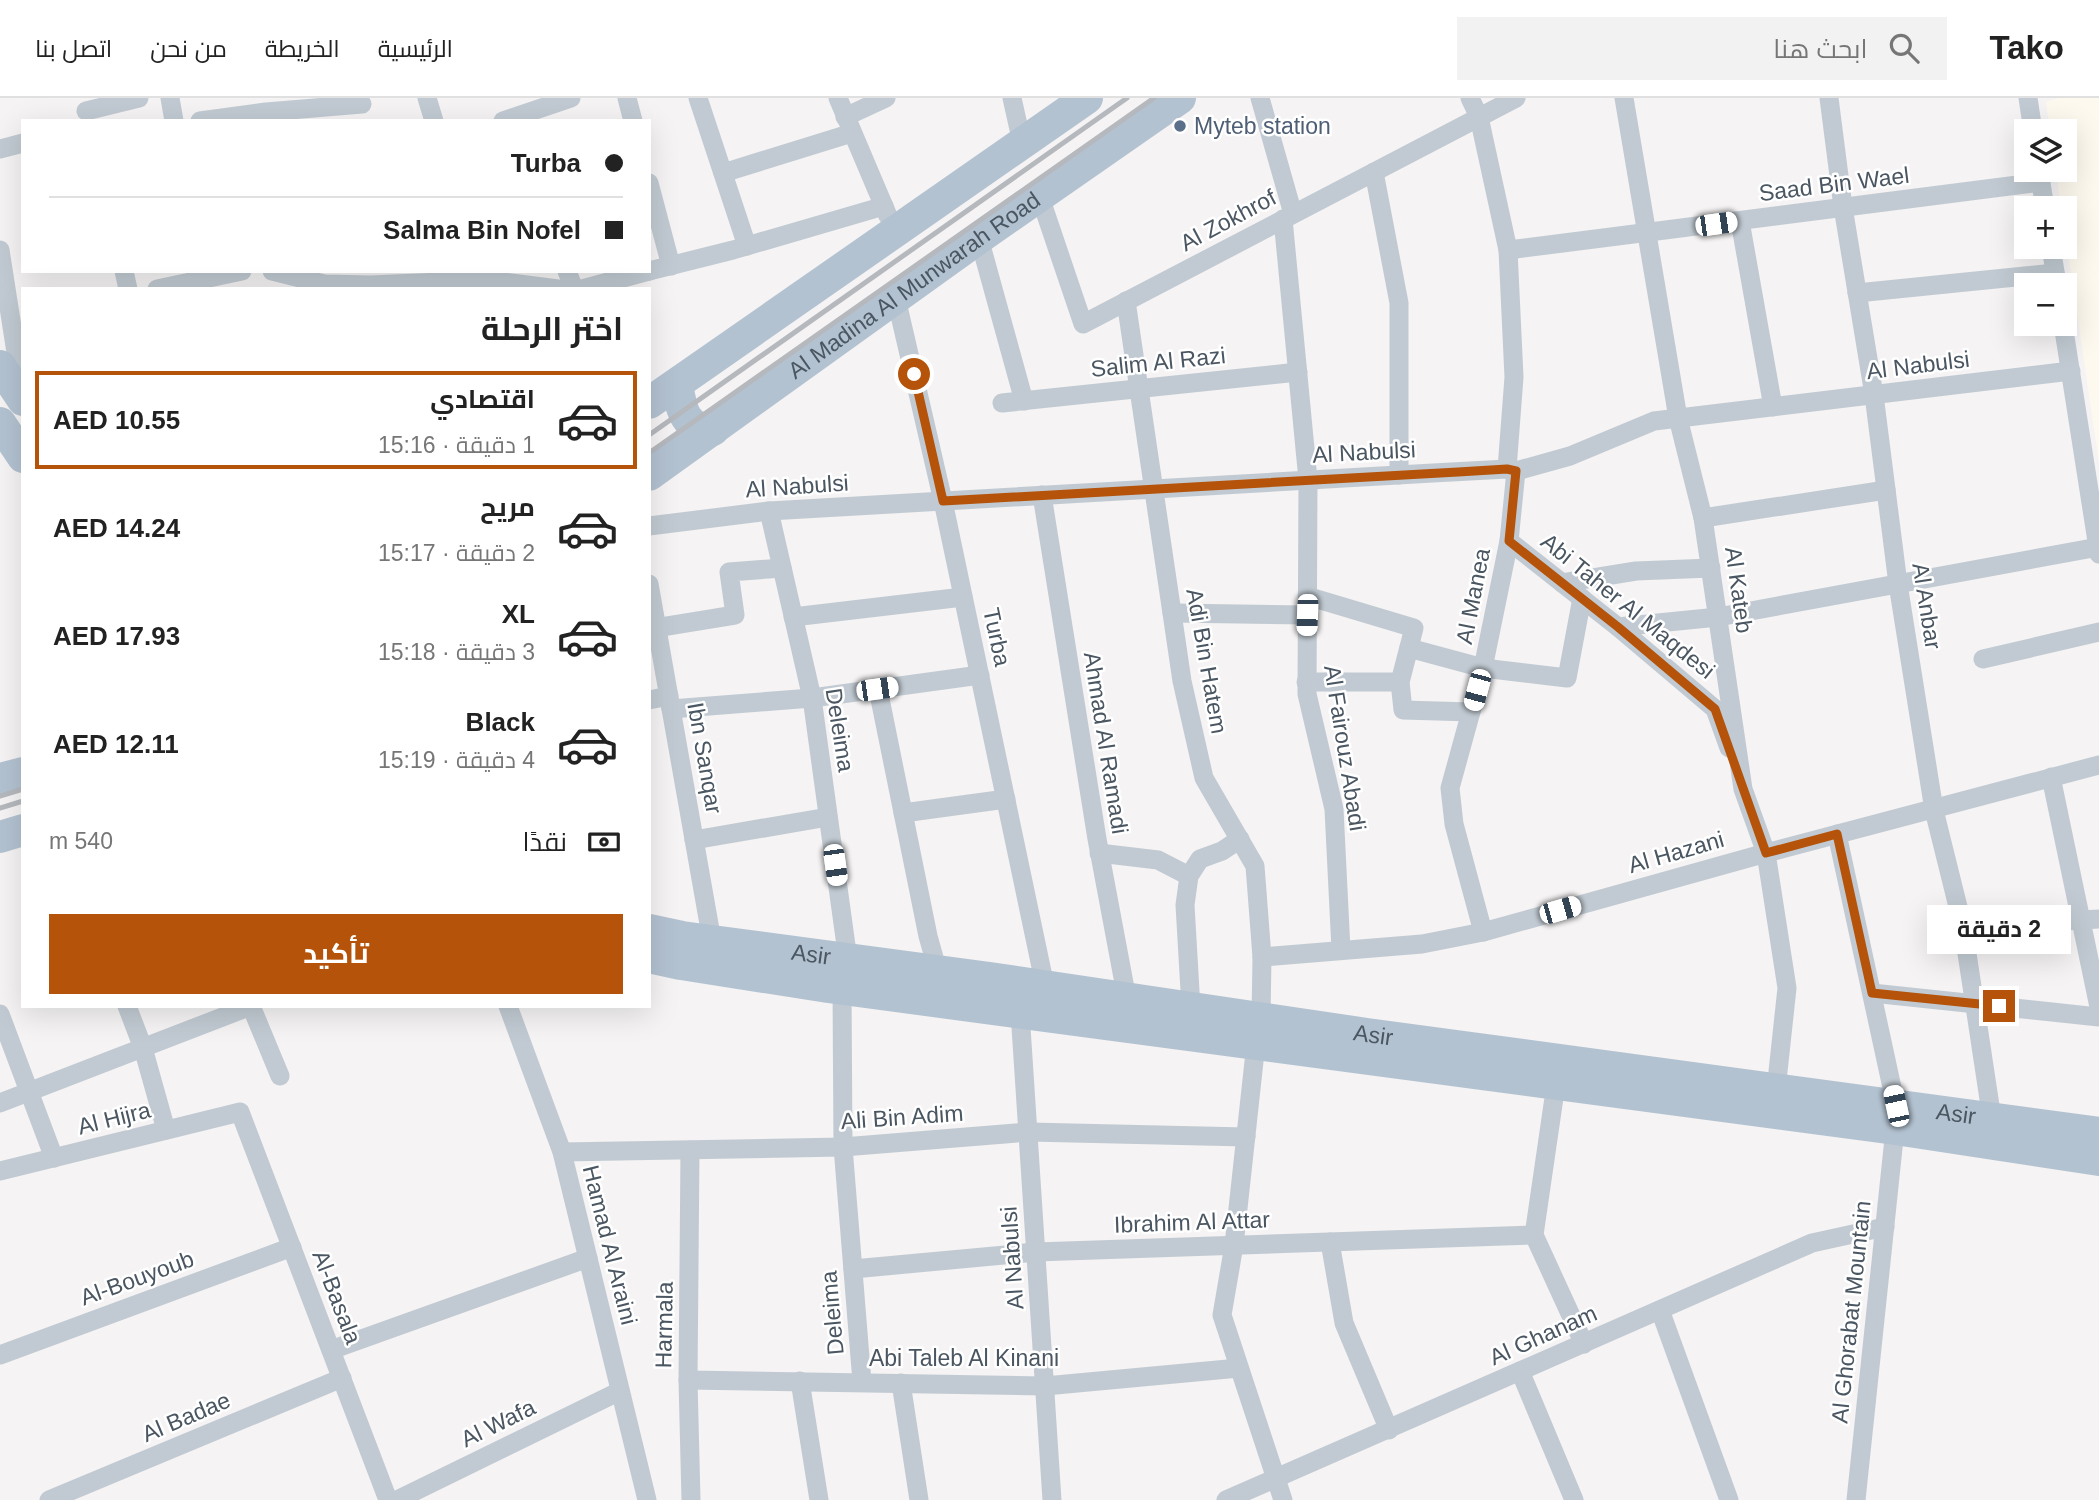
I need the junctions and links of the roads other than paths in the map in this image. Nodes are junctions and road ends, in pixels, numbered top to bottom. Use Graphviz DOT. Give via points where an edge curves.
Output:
graph roads {
  1 [pos="139,98"];
  2 [pos="170,98"];
  3 [pos="427,98"];
  4 [pos="571,98"];
  5 [pos="627,98"];
  6 [pos="698,98"];
  7 [pos="838,98"];
  8 [pos="886,98"];
  9 [pos="1012,98"];
  10 [pos="1087,98"];
  11 [pos="1180,98"];
  12 [pos="1260,98"];
  13 [pos="1470,98"];
  14 [pos="1516,98"];
  15 [pos="1624,98"];
  16 [pos="1829,98"];
  17 [pos="2028,98"];
  18 [pos="361,108"];
  19 [pos="85,110"];
  20 [pos="1479,117"];
  21 [pos="174,119"];
  22 [pos="215,119"];
  23 [pos="433,119"];
  24 [pos="509,119"];
  25 [pos="632,119"];
  26 [pos="2031,119"];
  27 [pos="849,125"];
  28 [pos="21,144"];
  29 [pos="1022,144"];
  30 [pos="0,149"];
  31 [pos="1374,172"];
  32 [pos="723,173"];
  33 [pos="2014,180"];
  34 [pos="651,191"];
  35 [pos="1040,197"];
  36 [pos="1843,207"];
  37 [pos="1288,216"];
  38 [pos="890,219"];
  39 [pos="1740,220"];
  40 [pos="1647,233"];
  41 [pos="979,238"];
  42 [pos="747,246"];
  43 [pos="0,250"];
  44 [pos="1508,250"];
  45 [pos="671,266"];
  46 [pos="651,271"];
  47 [pos="233,273"];
  48 [pos="642,273"];
  49 [pos="278,276"];
  50 [pos="486,280"];
  51 [pos="2014,282"];
  52 [pos="313,285"];
  53 [pos="404,286"];
  54 [pos="167,287"];
  55 [pos="542,287"];
  56 [pos="589,287"];
  57 [pos="1857,293"];
  58 [pos="896,298"];
  59 [pos="1126,301"];
  60 [pos="2065,336"];
  61 [pos="0,366"];
  62 [pos="2071,371"];
  63 [pos="1298,372"];
  64 [pos="21,381"];
  65 [pos="677,384"];
  66 [pos="1139,388"];
  67 [pos="1874,394"];
  68 [pos="21,397"];
  69 [pos="1024,401"];
  70 [pos="651,402"];
  71 [pos="1002,403"];
  72 [pos="1773,407"];
  73 [pos="1678,418"];
  74 [pos="0,423"];
  75 [pos="713,430"];
  76 [pos="21,454"];
  77 [pos="1512,470"];
  78 [pos="651,474"];
  79 [pos="1399,475"];
  80 [pos="1308,480"];
  81 [pos="1154,488"];
  82 [pos="1886,490"];
  83 [pos="1042,495"];
  84 [pos="943,501"];
  85 [pos="769,511"];
  86 [pos="1703,519"];
  87 [pos="651,526"];
  88 [pos="1509,541"];
  89 [pos="2098,551"];
  90 [pos="782,568"];
  91 [pos="1711,568"];
  92 [pos="1562,583"];
  93 [pos="1898,584"];
  94 [pos="963,597"];
  95 [pos="1582,598"];
  96 [pos="651,602"];
  97 [pos="1307,606"];
  98 [pos="1172,613"];
  99 [pos="793,617"];
  100 [pos="1718,617"];
  101 [pos="1618,627"];
  102 [pos="654,628"];
  103 [pos="2099,632"];
  104 [pos="1409,648"];
  105 [pos="1983,659"];
  106 [pos="1483,668"];
  107 [pos="980,675"];
  108 [pos="1306,682"];
  109 [pos="1400,682"];
  110 [pos="877,689"];
  111 [pos="812,698"];
  112 [pos="663,702"];
  113 [pos="1471,712"];
  114 [pos="2099,765"];
  115 [pos="21,774"];
  116 [pos="2051,778"];
  117 [pos="0,779"];
  118 [pos="1743,789"];
  119 [pos="1006,799"];
  120 [pos="1934,810"];
  121 [pos="903,813"];
  122 [pos="828,817"];
  123 [pos="21,831"];
  124 [pos="1837,834"];
  125 [pos="0,837"];
  126 [pos="1240,839"];
  127 [pos="694,840"];
  128 [pos="1099,853"];
  129 [pos="1766,853"];
  130 [pos="1189,876"];
  131 [pos="2090,919"];
  132 [pos="1963,927"];
  133 [pos="651,929"];
  134 [pos="1483,932"];
  135 [pos="712,941"];
  136 [pos="1341,950"];
  137 [pos="651,957"];
  138 [pos="1262,957"];
  139 [pos="938,972"];
  140 [pos="845,974"];
  141 [pos="1045,986"];
  142 [pos="1872,993"];
  143 [pos="1127,999"];
  144 [pos="1974,1003"];
  145 [pos="2099,1007"];
  146 [pos="128,1008"];
  147 [pos="246,1008"];
  148 [pos="252,1008"];
  149 [pos="509,1008"];
  150 [pos="1191,1008"];
  151 [pos="1020,1012"];
  152 [pos="0,1014"];
  153 [pos="2099,1017"];
  154 [pos="1258,1031"];
  155 [pos="143,1048"];
  156 [pos="280,1076"];
  157 [pos="1556,1084"];
  158 [pos="1776,1090"];
  159 [pos="29,1092"];
  160 [pos="0,1103"];
  161 [pos="240,1112"];
  162 [pos="1896,1118"];
  163 [pos="1992,1119"];
  164 [pos="166,1130"];
  165 [pos="1029,1132"];
  166 [pos="2099,1133"];
  167 [pos="1246,1137"];
  168 [pos="843,1147"];
  169 [pos="690,1150"];
  170 [pos="562,1152"];
  171 [pos="54,1158"];
  172 [pos="2099,1160"];
  173 [pos="0,1171"];
  174 [pos="1885,1227"];
  175 [pos="1534,1235"];
  176 [pos="1330,1242"];
  177 [pos="1234,1245"];
  178 [pos="292,1247"];
  179 [pos="1036,1252"];
  180 [pos="588,1258"];
  181 [pos="853,1269"];
  182 [pos="1660,1310"];
  183 [pos="1584,1343"];
  184 [pos="331,1350"];
  185 [pos="0,1355"];
  186 [pos="1239,1368"];
  187 [pos="1520,1371"];
  188 [pos="342,1378"];
  189 [pos="688,1380"];
  190 [pos="800,1381"];
  191 [pos="863,1382"];
  192 [pos="901,1383"];
  193 [pos="1045,1386"];
  194 [pos="620,1391"];
  195 [pos="1389,1430"];
  196 [pos="1275,1479"];
  197 [pos="49,1500"];
  198 [pos="388,1500"];
  199 [pos="397,1500"];
  200 [pos="647,1500"];
  201 [pos="691,1500"];
  202 [pos="819,1500"];
  203 [pos="919,1500"];
  204 [pos="1052,1500"];
  205 [pos="1226,1500"];
  206 [pos="1283,1500"];
  207 [pos="1574,1500"];
  208 [pos="1729,1500"];
  209 [pos="1856,1500"];
  1 -- 19 [label="street"];
  2 -- 21 [label="street"];
  3 -- 23 [label="street"];
  4 -- 24 [label="street"];
  5 -- 25 [label="street"];
  6 -- 32 [label="street"];
  7 -- 27 [label="street"];
  8 -- 27 [label="street"];
  9 -- 29 [label="street"];
  10 -- 29 [label="main road"];
  11 -- 35 [label="main road, Al Madina Al Munwarah Road"];
  12 -- 37 [label="street, Al Fairouz Abadi"];
  13 -- 20 [label="street, Al Manea"];
  14 -- 20 [label="street, Al Zokhrof"];
  15 -- 40 [label="street, Al Kateb"];
  16 -- 36 [label="street, Al Anbar"];
  17 -- 26 [label="street"];
  18 -- 22 [label="street"];
  20 -- 31 [label="street, Al Zokhrof"];
  20 -- 44 [label="street, Al Manea"];
  27 -- 32 [label="street"];
  27 -- 38 [label="street"];
  28 -- 30 [label="street"];
  29 -- 38 [label="main road"];
  31 -- 37 [label="street, Al Zokhrof"];
  31 -- 79 [label="street" via="1399,303"];
  32 -- 42 [label="street"];
  33 -- 36 [label="street, Saad Bin Wael"];
  34 -- 45 [label="street"];
  35 -- 41 [label="main road, Al Madina Al Munwarah Road"];
  35 -- 59 [label="street, Al Zokhrof" via="1083,324"];
  36 -- 39 [label="street, Saad Bin Wael"];
  36 -- 57 [label="street, Al Anbar"];
  37 -- 59 [label="street, Al Zokhrof"];
  37 -- 63 [label="street, Al Fairouz Abadi"];
  38 -- 42 [label="street"];
  38 -- 65 [label="main road"];
  39 -- 40 [label="street, Saad Bin Wael"];
  39 -- 72 [label="street"];
  40 -- 44 [label="street, Saad Bin Wael"];
  40 -- 73 [label="street, Al Kateb"];
  41 -- 58 [label="main road, Al Madina Al Munwarah Road"];
  41 -- 69 [label="street"];
  42 -- 45 [label="street"];
  43 -- 64 [label="street"];
  44 -- 77 [label="street, Al Manea" via="1514,377"];
  45 -- 46 [label="street"];
  47 -- 54 [label="street"];
  48 -- 56 [label="street"];
  49 -- 52 [label="street"];
  50 -- 53 [label="street"];
  50 -- 55 [label="street"];
  51 -- 57 [label="street"];
  52 -- 53 [label="street"];
  57 -- 67 [label="street, Al Anbar"];
  58 -- 75 [label="main road, Al Madina Al Munwarah Road"];
  58 -- 84 [label="street, Turba"];
  59 -- 66 [label="street, Adi Bin Hatem"];
  60 -- 62 [label="street"];
  61 -- 68 [label="main road"];
  62 -- 67 [label="street, Al Nabulsi"];
  62 -- 89 [label="street"];
  63 -- 66 [label="street, Salim Al Razi"];
  63 -- 80 [label="street, Al Fairouz Abadi"];
  65 -- 70 [label="main road"];
  65 -- 75 [label="main road" via="689,422 698,429"];
  66 -- 69 [label="street, Salim Al Razi"];
  66 -- 81 [label="street, Adi Bin Hatem"];
  67 -- 72 [label="street, Al Nabulsi"];
  67 -- 82 [label="street, Al Anbar"];
  69 -- 71 [label="street, Salim Al Razi"];
  72 -- 73 [label="street, Al Nabulsi"];
  73 -- 77 [label="street, Al Nabulsi" via="1654,421 1570,456"];
  73 -- 86 [label="street, Al Kateb"];
  74 -- 76 [label="main road"];
  75 -- 78 [label="main road, Al Madina Al Munwarah Road"];
  77 -- 79 [label="street, Al Nabulsi"];
  77 -- 88 [label="street, Al Manea"];
  79 -- 80 [label="street, Al Nabulsi"];
  80 -- 81 [label="street, Al Nabulsi"];
  80 -- 97 [label="street, Al Fairouz Abadi"];
  81 -- 83 [label="street, Al Nabulsi"];
  81 -- 98 [label="street, Adi Bin Hatem"];
  82 -- 86 [label="street"];
  82 -- 93 [label="street, Al Anbar"];
  83 -- 84 [label="street, Al Nabulsi"];
  83 -- 128 [label="street, Ahmad Al Ramadi"];
  84 -- 85 [label="street, Al Nabulsi"];
  84 -- 94 [label="street, Turba"];
  85 -- 87 [label="street, Al Nabulsi"];
  85 -- 90 [label="street, Deleima"];
  86 -- 91 [label="street, Al Kateb"];
  88 -- 92 [label="street, Abi Taher Al Maqdesi"];
  88 -- 106 [label="street, Al Manea"];
  89 -- 93 [label="street"];
  90 -- 99 [label="street, Deleima"];
  90 -- 102 [label="street" via="729,572 735,615"];
  91 -- 92 [label="street" via="1636,571"];
  91 -- 100 [label="street, Al Kateb"];
  92 -- 95 [label="street, Abi Taher Al Maqdesi"];
  93 -- 100 [label="street"];
  93 -- 120 [label="street, Al Anbar"];
  94 -- 99 [label="street"];
  94 -- 107 [label="street, Turba"];
  95 -- 101 [label="street, Abi Taher Al Maqdesi"];
  95 -- 106 [label="street" via="1567,678"];
  96 -- 102 [label="street, Ibn Sanqar"];
  97 -- 98 [label="street"];
  97 -- 104 [label="street" via="1414,628"];
  97 -- 108 [label="street, Al Fairouz Abadi"];
  98 -- 126 [label="street, Adi Bin Hatem" via="1204,778"];
  99 -- 111 [label="street, Deleima"];
  100 -- 101 [label="street"];
  100 -- 118 [label="street, Al Kateb"];
  101 -- 118 [label="street, Abi Taher Al Maqdesi" via="1715,709"];
  102 -- 112 [label="street, Ibn Sanqar"];
  103 -- 105 [label="street"];
  104 -- 106 [label="street"];
  104 -- 109 [label="street"];
  106 -- 113 [label="street, Al Manea"];
  107 -- 110 [label="street"];
  107 -- 119 [label="street, Turba"];
  108 -- 109 [label="street"];
  108 -- 136 [label="street, Al Fairouz Abadi" via="1334,809"];
  109 -- 113 [label="street" via="1402,710"];
  110 -- 111 [label="street"];
  110 -- 121 [label="street"];
  111 -- 112 [label="street"];
  111 -- 122 [label="street, Deleima"];
  112 -- 127 [label="street, Ibn Sanqar"];
  113 -- 134 [label="street, Al Manea" via="1450,788 1454,824"];
  114 -- 116 [label="street, Al Hazani"];
  115 -- 117 [label="main road"];
  116 -- 120 [label="street, Al Hazani"];
  116 -- 131 [label="street"];
  118 -- 129 [label="street, Al Kateb"];
  119 -- 121 [label="street"];
  119 -- 141 [label="street, Turba"];
  120 -- 124 [label="street, Al Hazani"];
  120 -- 132 [label="street, Al Anbar"];
  121 -- 139 [label="street"];
  122 -- 127 [label="street"];
  122 -- 140 [label="street, Deleima"];
  123 -- 125 [label="main road"];
  124 -- 129 [label="street, Al Hazani"];
  124 -- 142 [label="street, Al Ghorabat Mountain"];
  126 -- 130 [label="street" via="1200,859"];
  126 -- 138 [label="street, Adi Bin Hatem" via="1255,866"];
  127 -- 135 [label="street, Ibn Sanqar"];
  128 -- 130 [label="street" via="1158,860"];
  128 -- 143 [label="street, Ahmad Al Ramadi"];
  129 -- 134 [label="street, Al Hazani"];
  129 -- 158 [label="street, Al Kateb" via="1787,988"];
  130 -- 150 [label="street" via="1185,905"];
  131 -- 132 [label="street"];
  131 -- 145 [label="street"];
  132 -- 144 [label="street, Al Anbar"];
  133 -- 135 [label="main road, Asir"];
  134 -- 136 [label="street, Al Hazani" via="1422,944"];
  135 -- 140 [label="main road, Asir"];
  136 -- 138 [label="street, Al Hazani"];
  137 -- 140 [label="main road, Asir" via="681,964"];
  138 -- 154 [label="street, Adi Bin Hatem"];
  139 -- 140 [label="main road, Asir"];
  139 -- 141 [label="main road, Asir"];
  140 -- 151 [label="main road, Asir"];
  140 -- 168 [label="street, Deleima"];
  141 -- 143 [label="main road, Asir"];
  142 -- 144 [label="street"];
  142 -- 162 [label="street, Al Ghorabat Mountain"];
  143 -- 150 [label="main road, Asir"];
  144 -- 153 [label="street"];
  144 -- 163 [label="street, Al Anbar"];
  146 -- 155 [label="street"];
  147 -- 155 [label="street"];
  148 -- 156 [label="street"];
  149 -- 170 [label="street, Hamad Al Araini"];
  150 -- 154 [label="main road, Asir"];
  151 -- 154 [label="main road, Asir"];
  151 -- 165 [label="street, Al Nabulsi"];
  152 -- 159 [label="street"];
  154 -- 157 [label="main road, Asir"];
  154 -- 158 [label="main road, Asir"];
  154 -- 167 [label="street, Adi Bin Hatem"];
  155 -- 159 [label="street"];
  155 -- 164 [label="street"];
  157 -- 162 [label="main road, Asir"];
  157 -- 175 [label="street"];
  158 -- 162 [label="main road, Asir"];
  159 -- 160 [label="street"];
  159 -- 171 [label="street"];
  161 -- 164 [label="street, Al Hijra"];
  161 -- 178 [label="street, Al-Basala"];
  162 -- 163 [label="main road, Asir"];
  162 -- 172 [label="main road, Asir"];
  162 -- 174 [label="street, Al Ghorabat Mountain"];
  163 -- 166 [label="main road, Asir"];
  164 -- 171 [label="street, Al Hijra"];
  165 -- 167 [label="street, Ali Bin Adim"];
  165 -- 168 [label="street, Ali Bin Adim"];
  165 -- 179 [label="street, Al Nabulsi"];
  167 -- 177 [label="street, Adi Bin Hatem"];
  168 -- 169 [label="street, Ali Bin Adim"];
  168 -- 181 [label="street, Deleima"];
  169 -- 170 [label="street, Ali Bin Adim"];
  169 -- 189 [label="street, Harmala"];
  170 -- 180 [label="street, Hamad Al Araini"];
  171 -- 173 [label="street, Al Hijra"];
  174 -- 182 [label="street, Al Ghanam" via="1812,1243"];
  174 -- 209 [label="street, Al Ghorabat Mountain"];
  175 -- 176 [label="street, Ibrahim Al Attar"];
  175 -- 183 [label="street"];
  176 -- 177 [label="street, Ibrahim Al Attar"];
  176 -- 195 [label="street" via="1344,1323"];
  177 -- 179 [label="street, Ibrahim Al Attar"];
  177 -- 186 [label="street, Adi Bin Hatem" via="1222,1315"];
  178 -- 184 [label="street, Al-Basala"];
  178 -- 185 [label="street, Al-Bouyoub"];
  179 -- 181 [label="street, Ibrahim Al Attar"];
  179 -- 193 [label="street, Al Nabulsi"];
  180 -- 184 [label="street"];
  180 -- 194 [label="street, Hamad Al Araini"];
  181 -- 191 [label="street, Deleima"];
  182 -- 183 [label="street, Al Ghanam"];
  182 -- 208 [label="street"];
  183 -- 187 [label="street, Al Ghanam"];
  184 -- 188 [label="street, Al-Basala"];
  186 -- 193 [label="street, Abi Taleb Al Kinani"];
  186 -- 196 [label="street, Adi Bin Hatem"];
  187 -- 195 [label="street, Al Ghanam"];
  187 -- 207 [label="street"];
  188 -- 197 [label="street, Al Badae"];
  188 -- 198 [label="street, Al-Basala"];
  189 -- 190 [label="street, Abi Taleb Al Kinani"];
  189 -- 201 [label="street, Harmala"];
  190 -- 191 [label="street, Abi Taleb Al Kinani"];
  190 -- 202 [label="street"];
  191 -- 192 [label="street, Abi Taleb Al Kinani"];
  192 -- 193 [label="street, Abi Taleb Al Kinani"];
  192 -- 203 [label="street"];
  193 -- 204 [label="street, Al Nabulsi"];
  194 -- 199 [label="street, Al Wafa"];
  194 -- 200 [label="street, Hamad Al Araini"];
  195 -- 196 [label="street, Al Ghanam"];
  196 -- 205 [label="street, Al Ghanam"];
  196 -- 206 [label="street, Adi Bin Hatem"];
}
